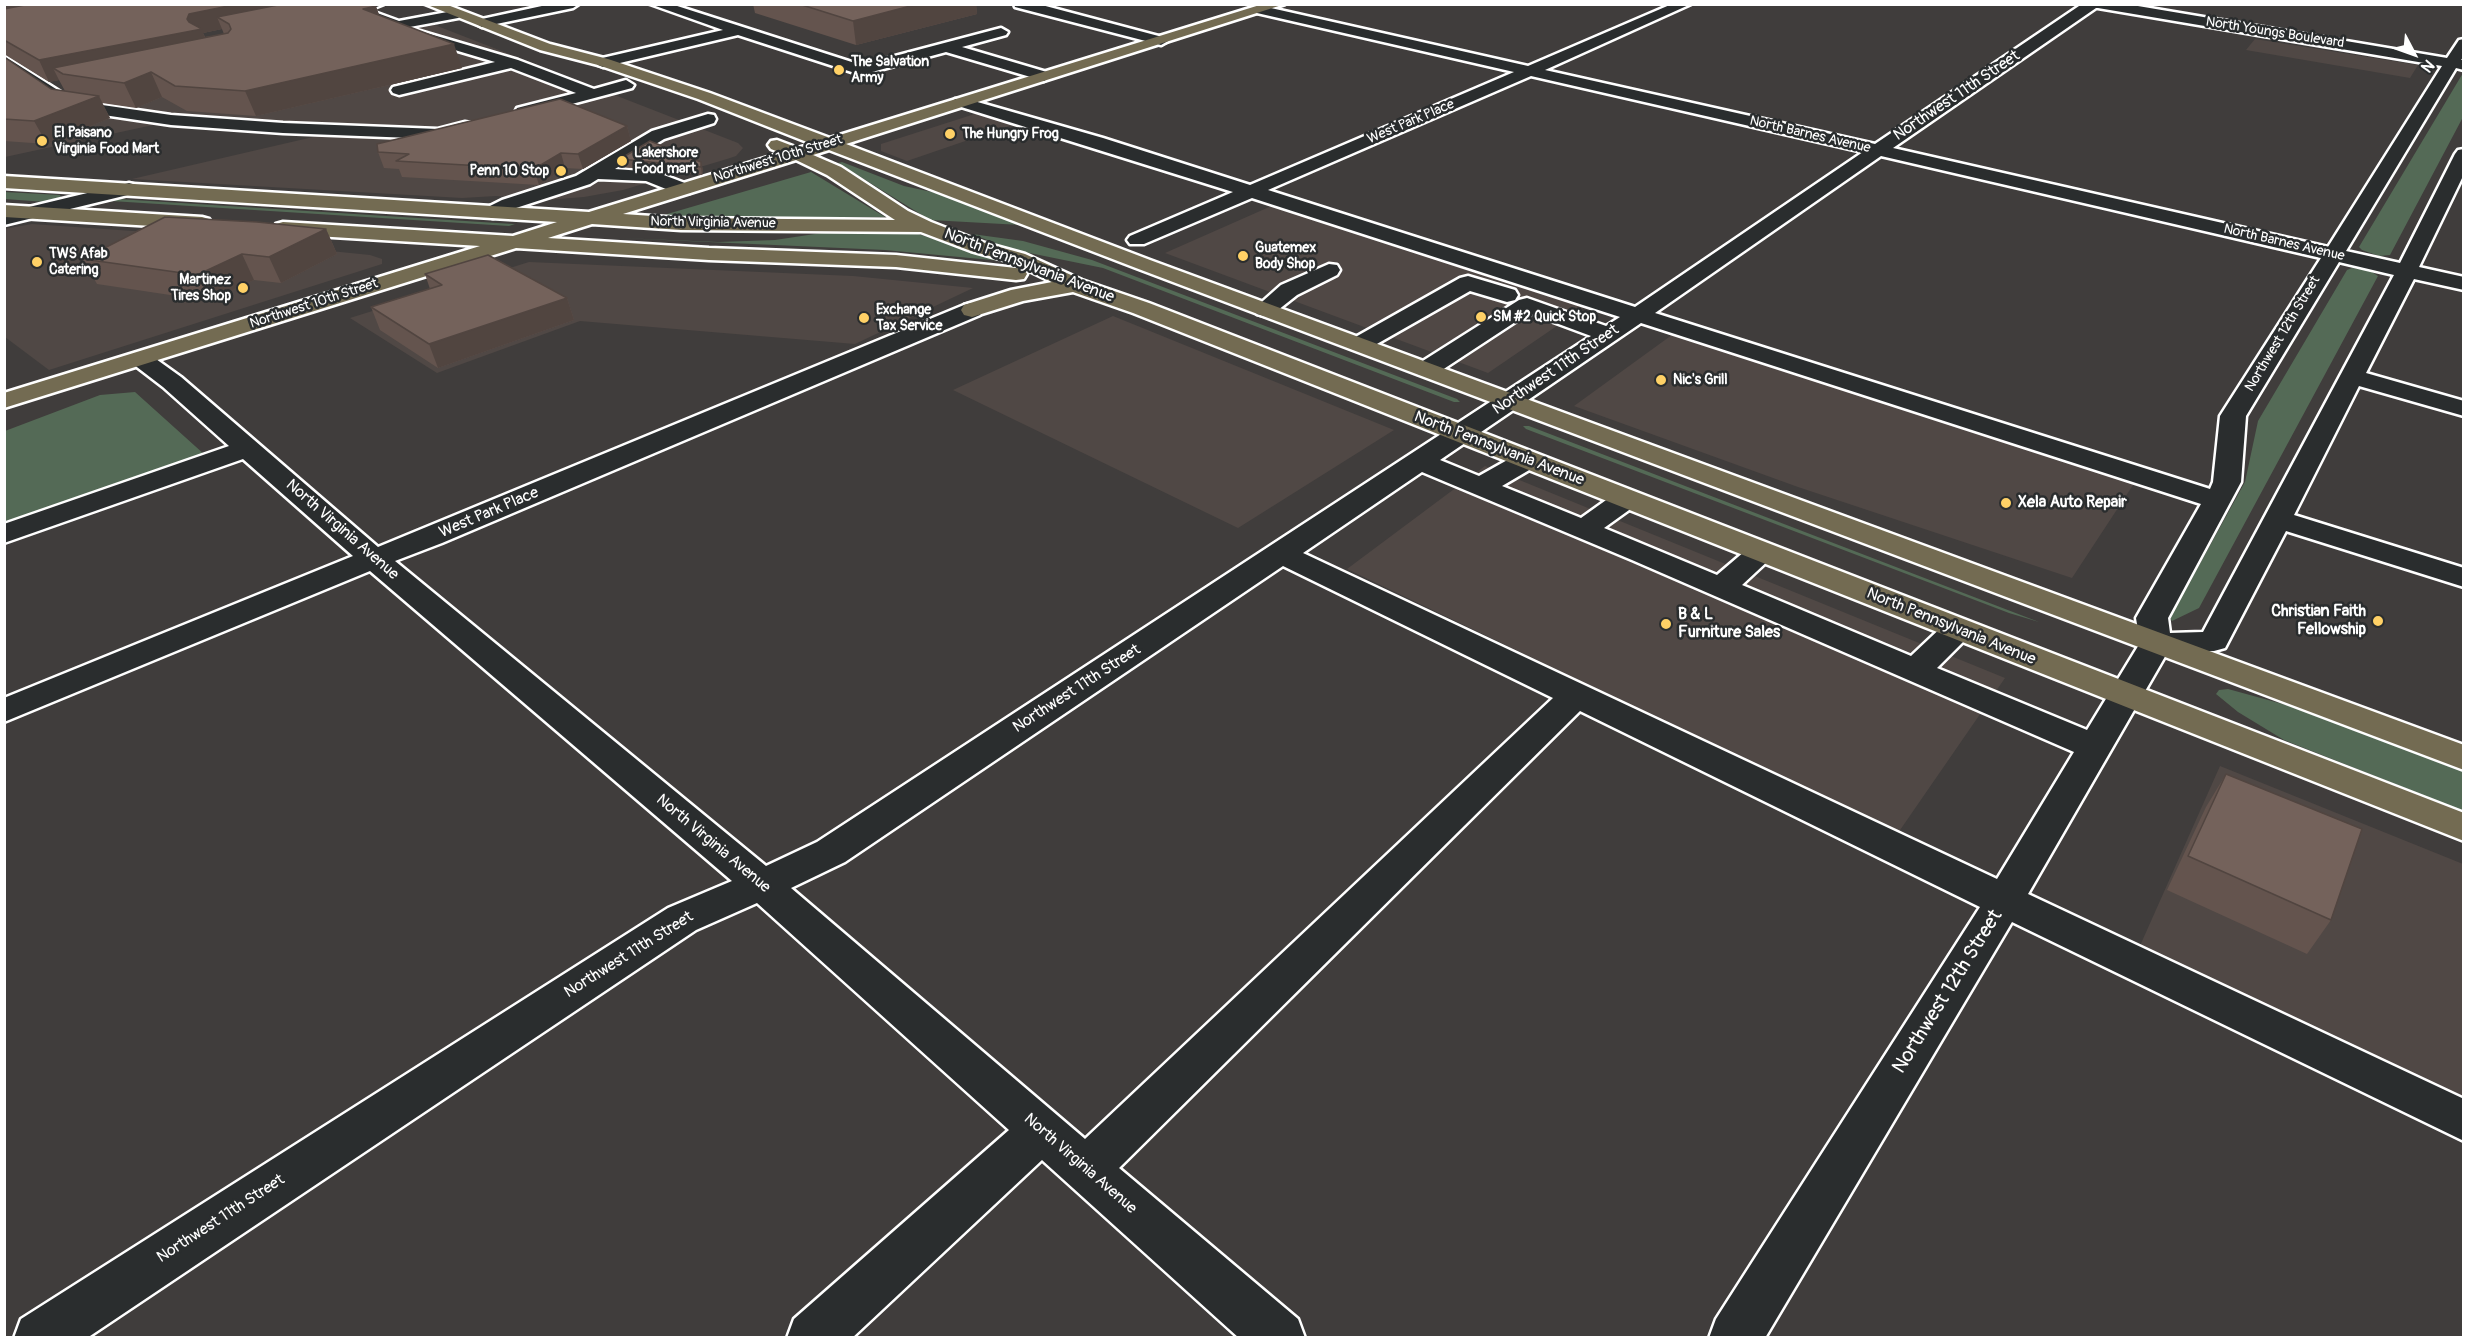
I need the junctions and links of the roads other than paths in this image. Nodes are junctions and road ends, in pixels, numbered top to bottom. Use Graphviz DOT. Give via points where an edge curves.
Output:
graph roads {
  1 [pos="431,4"];
  2 [pos="573,4"];
  3 [pos="656,4"];
  4 [pos="1020,4"];
  5 [pos="1685,4"];
  6 [pos="2092,4"];
  7 [pos="2098,4"];
  8 [pos="372,6"];
  9 [pos="1271,7"];
  10 [pos="343,11"];
  11 [pos="470,19"];
  12 [pos="739,31"];
  13 [pos="1001,32"];
  14 [pos="517,36"];
  15 [pos="1161,41"];
  16 [pos="2463,43"];
  17 [pos="946,47"];
  18 [pos="462,49"];
  19 [pos="551,50"];
  20 [pos="4,60"];
  21 [pos="603,62"];
  22 [pos="513,63"];
  23 [pos="2459,63"];
  24 [pos="1531,71"];
  25 [pos="1044,76"];
  26 [pos="70,84"];
  27 [pos="626,85"];
  28 [pos="47,89"];
  29 [pos="399,90"];
  30 [pos="592,94"];
  31 [pos="648,95"];
  32 [pos="961,102"];
  33 [pos="681,109"];
  34 [pos="504,117"];
  35 [pos="708,119"];
  36 [pos="482,123"];
  37 [pos="728,127"];
  38 [pos="759,138"];
  39 [pos="831,143"];
  40 [pos="1877,150"];
  41 [pos="798,153"];
  42 [pos="2463,154"];
  43 [pos="595,173"];
  44 [pos="4,182"];
  45 [pos="129,189"];
  46 [pos="683,189"];
  47 [pos="1250,191"];
  48 [pos="4,211"];
  49 [pos="493,212"];
  50 [pos="33,213"];
  51 [pos="4,219"];
  52 [pos="587,219"];
  53 [pos="218,224"];
  54 [pos="924,226"];
  55 [pos="264,227"];
  56 [pos="1070,236"];
  57 [pos="1137,240"];
  58 [pos="510,243"];
  59 [pos="1097,246"];
  60 [pos="2332,254"];
  61 [pos="1143,264"];
  62 [pos="950,266"];
  63 [pos="1329,270"];
  64 [pos="2407,271"];
  65 [pos="2463,284"];
  66 [pos="1074,285"];
  67 [pos="1527,305"];
  68 [pos="1265,309"];
  69 [pos="972,310"];
  70 [pos="1637,315"];
  71 [pos="1609,335"];
  72 [pos="1360,344"];
  73 [pos="141,360"];
  74 [pos="1427,369"];
  75 [pos="2351,376"];
  76 [pos="4,400"];
  77 [pos="1511,400"];
  78 [pos="2463,409"];
  79 [pos="4,413"];
  80 [pos="1462,434"];
  81 [pos="248,448"];
  82 [pos="1527,460"];
  83 [pos="1420,462"];
  84 [pos="1480,487"];
  85 [pos="1626,499"];
  86 [pos="2217,500"];
  87 [pos="2277,519"];
  88 [pos="1583,530"];
  89 [pos="4,534"];
  90 [pos="1761,552"];
  91 [pos="1282,554"];
  92 [pos="374,558"];
  93 [pos="2463,578"];
  94 [pos="1721,588"];
  95 [pos="1958,629"];
  96 [pos="2156,643"];
  97 [pos="1915,671"];
  98 [pos="1576,694"];
  99 [pos="2126,695"];
  100 [pos="4,711"];
  101 [pos="2094,747"];
  102 [pos="2463,758"];
  103 [pos="2463,828"];
  104 [pos="762,885"];
  105 [pos="2004,901"];
  106 [pos="2463,1121"];
  107 [pos="1041,1130"];
  108 [pos="1086,1169"];
  109 [pos="40,1338"];
  110 [pos="813,1338"];
  111 [pos="1279,1338"];
  112 [pos="1735,1338"];
  1 -- 11 [label="main road"];
  2 -- 11 [label="street"];
  3 -- 12 [label="street"];
  4 -- 15 [label="street"];
  5 -- 24 [label="street, West Park Place"];
  6 -- 40 [label="street, Northwest 11th Street"];
  7 -- 23 [label="street, North Youngs Boulevard"];
  8 -- 10 [label="street"];
  8 -- 11 [label="street" via="359,11 392,24"];
  9 -- 15 [label="main road, Northwest 10th Street"];
  9 -- 24 [label="street, North Barnes Avenue"];
  11 -- 14 [label="main road"];
  11 -- 18 [label="street" via="408,31"];
  12 -- 17 [label="street" via="861,70"];
  12 -- 21 [label="street"];
  13 -- 17 [label="street"];
  14 -- 18 [label="street"];
  14 -- 19 [label="main road"];
  15 -- 25 [label="main road, Northwest 10th Street"];
  16 -- 23 [label="street, Northwest 12th Street"];
  17 -- 25 [label="street"];
  18 -- 22 [label="street"];
  19 -- 21 [label="main road"];
  19 -- 22 [label="street"];
  19 -- 27 [label="main road"];
  20 -- 28 [label="street"];
  21 -- 39 [label="main road"];
  22 -- 29 [label="street"];
  22 -- 30 [label="street"];
  23 -- 60 [label="street, Northwest 12th Street"];
  24 -- 40 [label="street, North Barnes Avenue"];
  24 -- 47 [label="street, West Park Place"];
  25 -- 32 [label="main road, Northwest 10th Street"];
  26 -- 28 [label="street"];
  27 -- 30 [label="street"];
  27 -- 31 [label="main road"];
  28 -- 36 [label="street" via="70,105 171,120 438,134"];
  30 -- 34 [label="street"];
  32 -- 39 [label="main road, Northwest 10th Street"];
  32 -- 47 [label="street"];
  33 -- 35 [label="main road"];
  35 -- 37 [label="main road"];
  35 -- 43 [label="street" via="658,135"];
  38 -- 41 [label="main road, North Pennsylvania Avenue"];
  39 -- 41 [label="main road, Northwest 10th Street"];
  39 -- 56 [label="main road"];
  40 -- 60 [label="street, North Barnes Avenue"];
  40 -- 70 [label="street, Northwest 11th Street"];
  41 -- 46 [label="main road, Northwest 10th Street"];
  41 -- 54 [label="main road, North Pennsylvania Avenue"];
  42 -- 64 [label="street"];
  43 -- 46 [label="street" via="649,176"];
  43 -- 49 [label="street"];
  44 -- 45 [label="main road, North Virginia Avenue"];
  45 -- 49 [label="main road, North Virginia Avenue"];
  45 -- 50 [label="street"];
  46 -- 52 [label="main road, Northwest 10th Street"];
  47 -- 57 [label="street, West Park Place"];
  47 -- 70 [label="street"];
  48 -- 50 [label="main road"];
  49 -- 52 [label="main road, North Virginia Avenue"];
  50 -- 51 [label="street"];
  50 -- 53 [label="main road"];
  52 -- 54 [label="main road, North Virginia Avenue" via="716,225"];
  52 -- 58 [label="main road, Northwest 10th Street"];
  54 -- 59 [label="main road, North Virginia Avenue" via="995,230"];
  54 -- 66 [label="main road, North Pennsylvania Avenue" via="1018,258"];
  55 -- 58 [label="main road, North Virginia Avenue"];
  56 -- 57 [label="main road"];
  56 -- 59 [label="main road"];
  57 -- 61 [label="main road" via="1137,254"];
  58 -- 62 [label="main road, North Virginia Avenue"];
  58 -- 73 [label="main road, Northwest 10th Street"];
  59 -- 61 [label="main road"];
  60 -- 64 [label="street, North Barnes Avenue"];
  60 -- 86 [label="street, Northwest 12th Street" via="2233,416 2227,482"];
  61 -- 68 [label="main road"];
  62 -- 66 [label="main road, North Virginia Avenue"];
  62 -- 69 [label="main road" via="981,282 981,296"];
  63 -- 68 [label="street" via="1289,290"];
  64 -- 65 [label="street, North Barnes Avenue"];
  64 -- 75 [label="street"];
  66 -- 69 [label="main road" via="1019,295"];
  66 -- 80 [label="main road, North Pennsylvania Avenue"];
  67 -- 71 [label="street"];
  67 -- 72 [label="street" via="1468,283"];
  67 -- 74 [label="street"];
  68 -- 72 [label="main road"];
  69 -- 92 [label="street, West Park Place"];
  70 -- 71 [label="street, Northwest 11th Street"];
  70 -- 86 [label="street"];
  71 -- 77 [label="street, Northwest 11th Street"];
  72 -- 74 [label="main road"];
  73 -- 76 [label="main road, Northwest 10th Street"];
  73 -- 79 [label="main road, Northwest 10th Street"];
  73 -- 81 [label="street, North Virginia Avenue"];
  74 -- 77 [label="main road"];
  75 -- 78 [label="street"];
  75 -- 87 [label="street"];
  77 -- 80 [label="street, Northwest 11th Street"];
  77 -- 96 [label="main road"];
  80 -- 82 [label="main road, North Pennsylvania Avenue"];
  80 -- 83 [label="street, Northwest 11th Street"];
  81 -- 89 [label="street"];
  81 -- 92 [label="street, North Virginia Avenue"];
  82 -- 84 [label="street"];
  82 -- 85 [label="main road, North Pennsylvania Avenue"];
  83 -- 84 [label="street"];
  83 -- 91 [label="street, Northwest 11th Street"];
  84 -- 88 [label="street"];
  85 -- 88 [label="street"];
  85 -- 90 [label="main road, North Pennsylvania Avenue"];
  86 -- 96 [label="street, Northwest 12th Street" via="2152,618"];
  87 -- 93 [label="street"];
  87 -- 96 [label="street" via="2214,641"];
  88 -- 94 [label="street"];
  90 -- 94 [label="street"];
  90 -- 95 [label="main road, North Pennsylvania Avenue"];
  91 -- 98 [label="street"];
  91 -- 104 [label="street, Northwest 11th Street" via="831,852"];
  92 -- 100 [label="street, West Park Place"];
  92 -- 104 [label="street, North Virginia Avenue"];
  94 -- 97 [label="street"];
  95 -- 97 [label="street"];
  95 -- 99 [label="main road, North Pennsylvania Avenue"];
  96 -- 99 [label="street, Northwest 12th Street"];
  96 -- 102 [label="main road"];
  97 -- 101 [label="street"];
  98 -- 105 [label="street"];
  98 -- 108 [label="street"];
  99 -- 101 [label="street, Northwest 12th Street"];
  99 -- 103 [label="main road, North Pennsylvania Avenue"];
  101 -- 105 [label="street, Northwest 12th Street"];
  104 -- 107 [label="street, North Virginia Avenue"];
  104 -- 109 [label="street, Northwest 11th Street" via="682,919"];
  105 -- 106 [label="street"];
  105 -- 112 [label="street, Northwest 12th Street"];
  107 -- 108 [label="street, North Virginia Avenue"];
  107 -- 110 [label="street"];
  108 -- 111 [label="street, North Virginia Avenue"];
}
